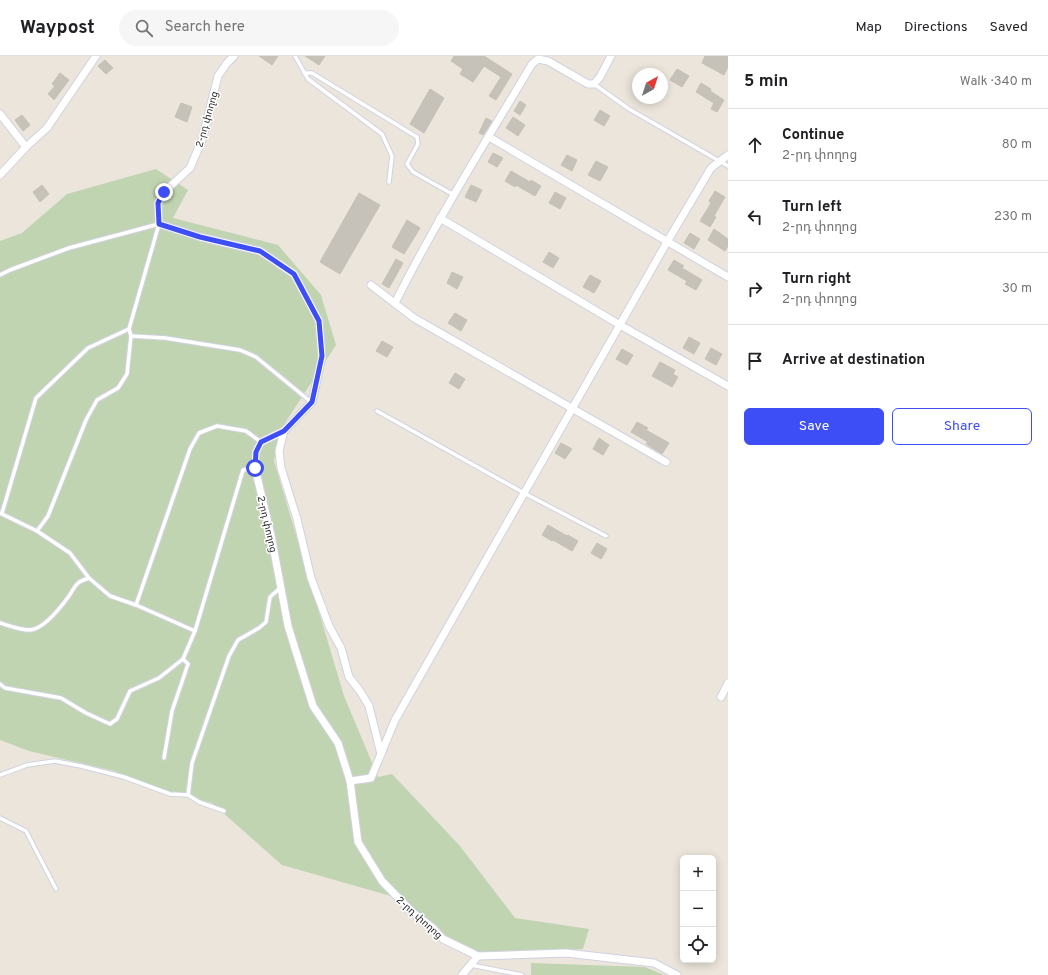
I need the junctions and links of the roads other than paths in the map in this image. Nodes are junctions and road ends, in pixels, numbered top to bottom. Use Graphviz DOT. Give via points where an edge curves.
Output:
graph roads {
  1 [pos="96,56"];
  2 [pos="234,56"];
  3 [pos="295,56"];
  4 [pos="611,56"];
  5 [pos="304,73"];
  6 [pos="594,84"];
  7 [pos="0,114"];
  8 [pos="489,137"];
  9 [pos="26,147"];
  10 [pos="728,155"];
  11 [pos="720,161"];
  12 [pos="728,166"];
  13 [pos="0,175"];
  14 [pos="389,182"];
  15 [pos="454,195"];
  16 [pos="440,218"];
  17 [pos="159,224"];
  18 [pos="667,242"];
  19 [pos="0,275"];
  20 [pos="728,276"];
  21 [pos="371,285"];
  22 [pos="395,303"];
  23 [pos="620,325"];
  24 [pos="129,329"];
  25 [pos="131,336"];
  26 [pos="728,386"];
  27 [pos="312,402"];
  28 [pos="573,408"];
  29 [pos="377,411"];
  30 [pos="284,431"];
  31 [pos="261,442"];
  32 [pos="666,462"];
  33 [pos="255,468"];
  34 [pos="524,493"];
  35 [pos="1,513"];
  36 [pos="37,531"];
  37 [pos="606,536"];
  38 [pos="89,578"];
  39 [pos="281,587"];
  40 [pos="136,605"];
  41 [pos="0,623"];
  42 [pos="195,631"];
  43 [pos="184,660"];
  44 [pos="728,683"];
  45 [pos="0,684"];
  46 [pos="721,697"];
  47 [pos="381,754"];
  48 [pos="164,758"];
  49 [pos="0,775"];
  50 [pos="350,781"];
  51 [pos="188,795"];
  52 [pos="224,811"];
  53 [pos="0,818"];
  54 [pos="56,889"];
  55 [pos="478,956"];
  56 [pos="470,965"];
  57 [pos="462,975"];
  58 [pos="522,975"];
  59 [pos="676,975"];
  1 -- 9 [label="street" via="47,128"];
  2 -- 17 [label="street, 2-րդ փողոց" via="218,76 202,140 190,168 164,192 158,203"];
  3 -- 5 [label="lane"];
  4 -- 6 [label="street"];
  5 -- 14 [label="lane" via="308,79 382,134 392,156"];
  5 -- 15 [label="lane" via="312,73 417,137 418,144 407,164 413,172"];
  6 -- 8 [label="street" via="588,84 548,61 538,59 532,64"];
  6 -- 11 [label="lane" via="629,109"];
  7 -- 9 [label="street"];
  8 -- 15 [label="street"];
  8 -- 18 [label="street"];
  9 -- 13 [label="street"];
  10 -- 11 [label="street"];
  11 -- 12 [label="lane"];
  11 -- 18 [label="street" via="711,168"];
  15 -- 16 [label="street"];
  16 -- 22 [label="street"];
  16 -- 23 [label="street"];
  17 -- 19 [label="lane" via="69,248"];
  17 -- 24 [label="lane"];
  17 -- 27 [label="street" via="260,251 294,274 319,321 322,356"];
  18 -- 20 [label="street"];
  18 -- 23 [label="street"];
  21 -- 22 [label="street"];
  22 -- 28 [label="street" via="414,318"];
  23 -- 26 [label="street"];
  23 -- 28 [label="street"];
  24 -- 25 [label="lane"];
  24 -- 35 [label="lane" via="88,348 36,398"];
  25 -- 27 [label="lane" via="165,338 240,350 256,357"];
  25 -- 36 [label="lane" via="127,374 118,388 97,400 86,420 48,516"];
  27 -- 30 [label="street"];
  28 -- 32 [label="street"];
  28 -- 34 [label="street"];
  29 -- 34 [label="lane"];
  30 -- 31 [label="street"];
  30 -- 47 [label="street" via="279,451 281,468 297,519 311,578 329,626 341,648 349,677 369,706"];
  31 -- 33 [label="street, 2-րդ փողոց" via="256,452"];
  31 -- 40 [label="lane" via="246,431 217,426 199,433 190,449"];
  33 -- 39 [label="street, 2-րդ փողոց"];
  33 -- 42 [label="lane" via="244,470"];
  34 -- 37 [label="lane"];
  34 -- 47 [label="street" via="395,720"];
  35 -- 36 [label="lane"];
  36 -- 38 [label="lane" via="70,553"];
  38 -- 40 [label="lane" via="110,596"];
  38 -- 41 [label="lane" via="80,581 43,625 32,630"];
  39 -- 50 [label="street, 2-րդ փողոց" via="288,626 313,706 338,743"];
  39 -- 51 [label="lane" via="270,597 266,622 238,640 229,656 192,763"];
  40 -- 42 [label="lane"];
  42 -- 43 [label="lane"];
  43 -- 45 [label="lane" via="159,678 130,691 118,719 110,724 61,698 5,688"];
  43 -- 48 [label="lane" via="188,664 172,711"];
  44 -- 46 [label="street"];
  47 -- 50 [label="street" via="371,778"];
  49 -- 51 [label="lane" via="28,765 55,761 124,777 170,794"];
  50 -- 55 [label="street, 2-րդ փողոց" via="358,842 382,881 412,912 443,938"];
  51 -- 52 [label="lane"];
  53 -- 54 [label="lane" via="26,831"];
  55 -- 56 [label="street"];
  55 -- 59 [label="street" via="566,954 654,963"];
  56 -- 57 [label="street"];
  56 -- 58 [label="lane"];
}
